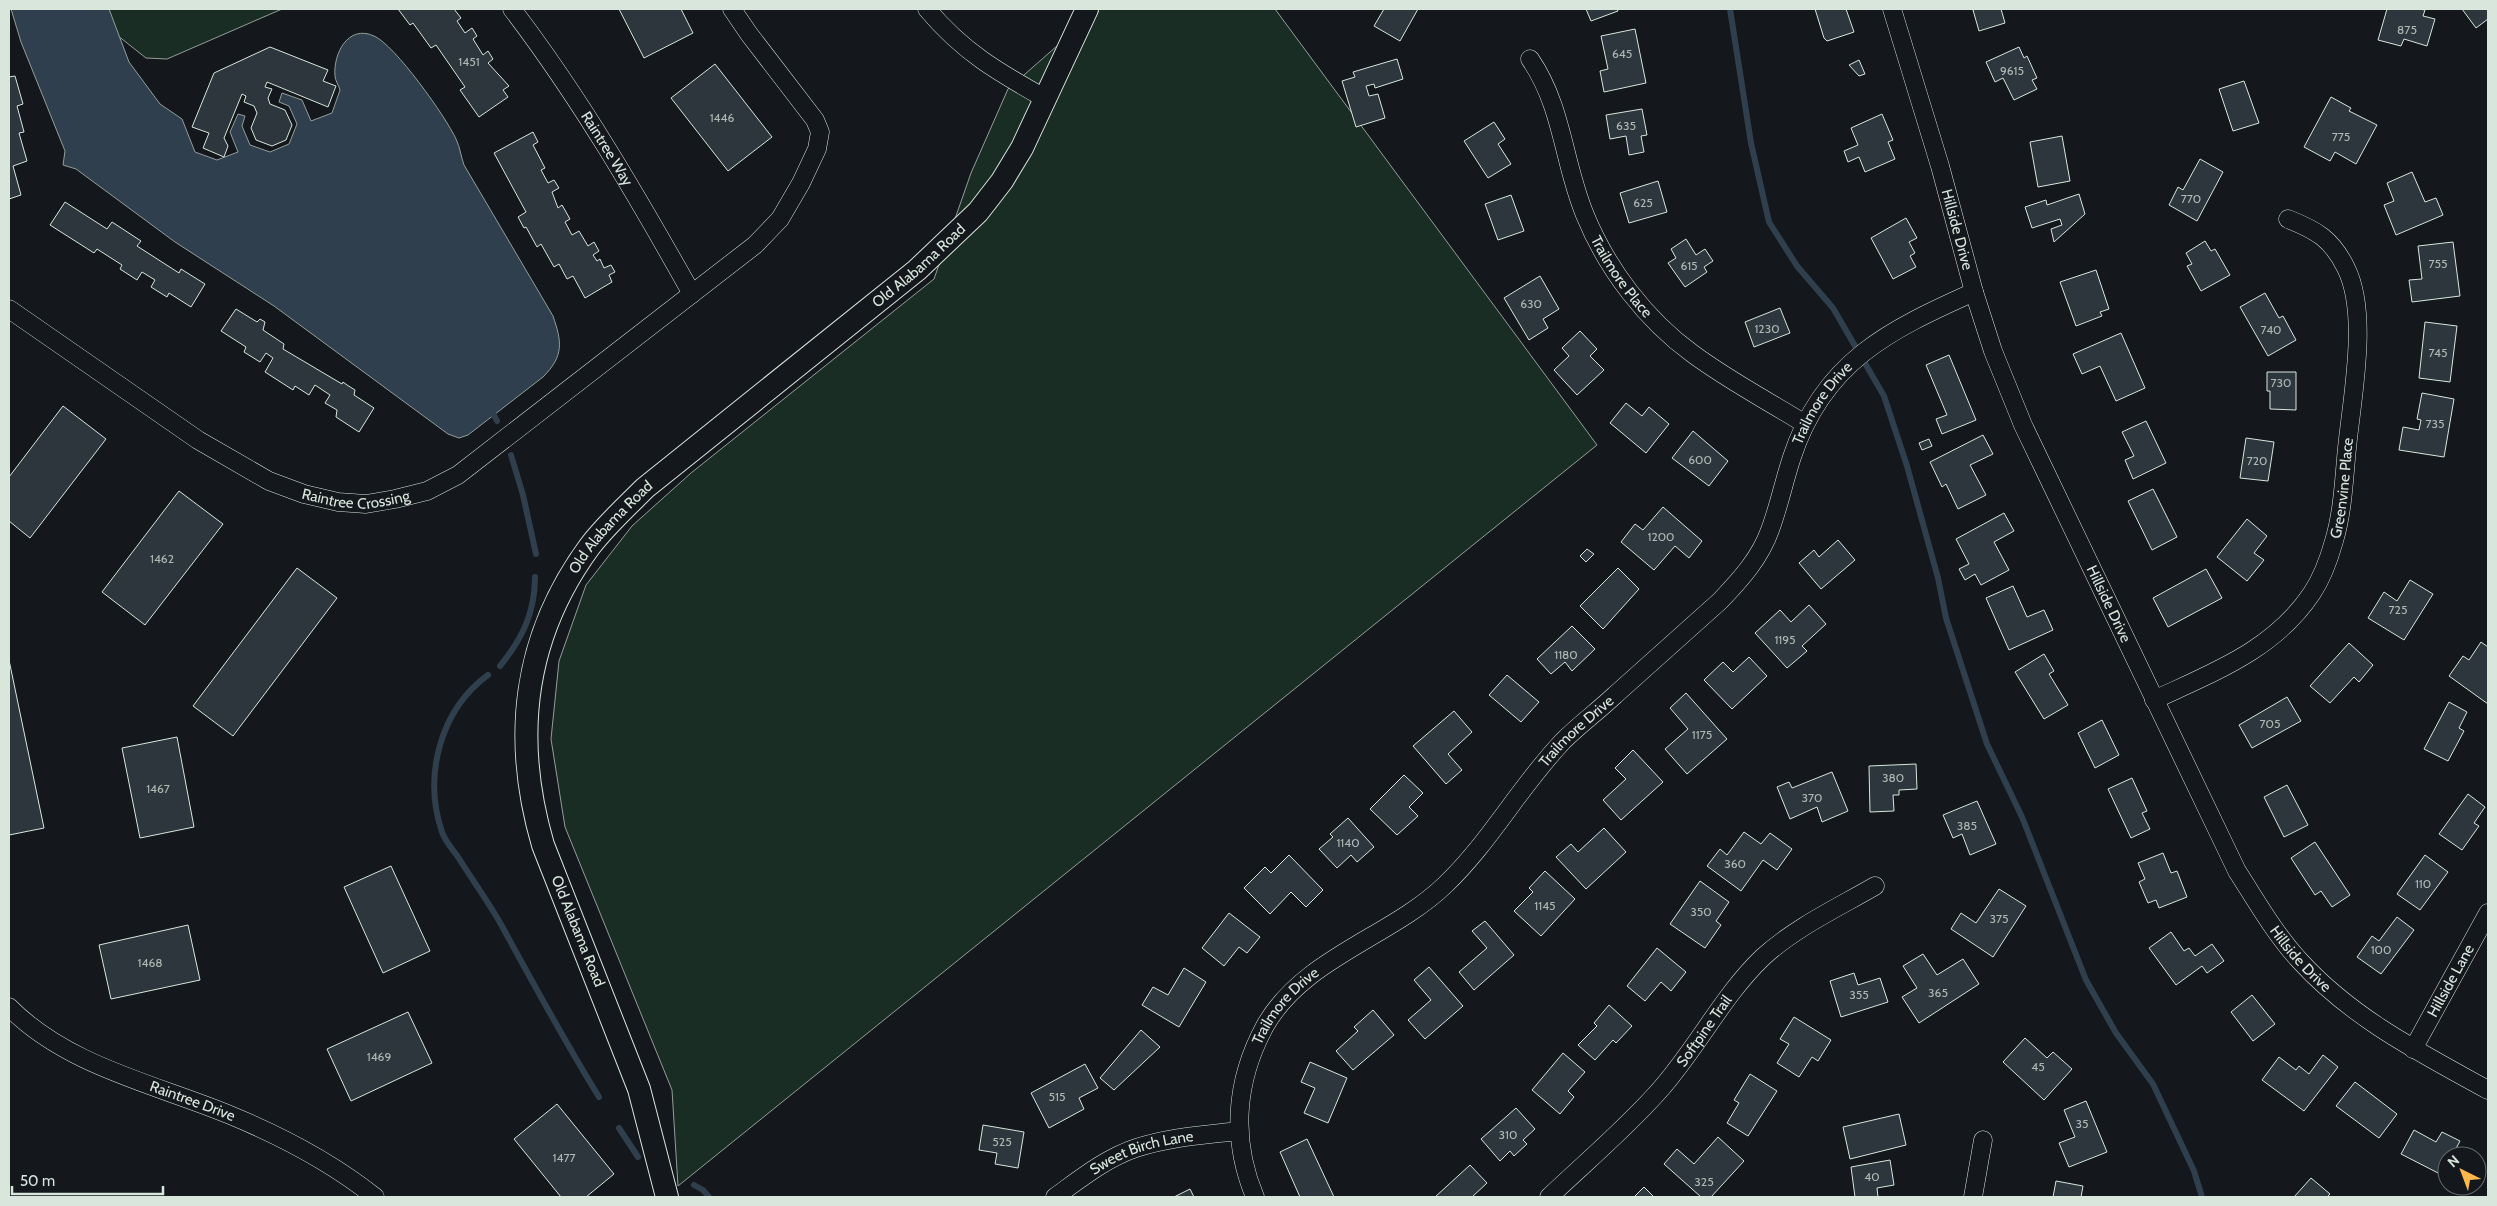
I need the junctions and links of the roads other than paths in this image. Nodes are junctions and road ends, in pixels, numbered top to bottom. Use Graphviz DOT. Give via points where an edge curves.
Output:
graph roads {
  1 [pos="512,9"];
  2 [pos="732,9"];
  3 [pos="927,9"];
  4 [pos="1087,9"];
  5 [pos="1892,9"];
  6 [pos="1530,59"];
  7 [pos="1046,99"];
  8 [pos="2288,219"];
  9 [pos="1974,292"];
  10 [pos="692,294"];
  11 [pos="9,309"];
  12 [pos="1805,424"];
  13 [pos="2154,700"];
  14 [pos="1875,886"];
  15 [pos="2488,913"];
  16 [pos="9,1007"];
  17 [pos="2412,1049"];
  18 [pos="2488,1090"];
  19 [pos="1238,1131"];
  20 [pos="1983,1140"];
  21 [pos="375,1197"];
  22 [pos="667,1197"];
  23 [pos="1055,1197"];
  24 [pos="1255,1197"];
  25 [pos="1550,1197"];
  26 [pos="1973,1197"];
  1 -- 10 [label="street, Raintree Way" via="543,49 613,158"];
  2 -- 10 [label="street, Raintree Crossing" via="815,120 820,132 817,149 801,184 780,219 755,245"];
  3 -- 7 [label="street" via="978,59"];
  4 -- 7 [label="street, Old Alabama Road"];
  5 -- 9 [label="street, Hillside Drive"];
  6 -- 12 [label="street, Trailmore Place" via="1551,95 1585,215 1602,251 1628,290 1658,324 1692,354"];
  7 -- 22 [label="street, Old Alabama Road" via="1002,182 978,212 917,270 676,463 616,516 568,578 548,622 528,695 527,776 533,811 543,845 637,1081"];
  8 -- 13 [label="street, Greenvine Place" via="2313,228 2333,246 2347,269 2357,304 2358,338 2335,540 2312,592 2276,636 2239,661"];
  9 -- 12 [label="street, Trailmore Drive" via="1916,318 1865,349 1829,386"];
  9 -- 13 [label="street, Hillside Drive" via="1993,351 2023,425"];
  10 -- 11 [label="street, Raintree Crossing" via="458,475 427,491 366,504 304,494 238,465"];
  12 -- 19 [label="street, Trailmore Drive" via="1792,455 1770,530 1743,577 1564,740 1469,860 1444,886 1408,914 1316,971 1287,997 1266,1025 1249,1060 1240,1094"];
  13 -- 17 [label="street, Hillside Drive" via="2237,871 2272,927 2301,962 2338,998"];
  14 -- 25 [label="street, Softpine Trail" via="1798,931 1764,957 1658,1092"];
  15 -- 17 [label="street, Hillside Lane"];
  16 -- 21 [label="street, Raintree Drive" via="53,1042 85,1060 264,1129 298,1146"];
  17 -- 18 [label="street, Hillside Drive"];
  19 -- 23 [label="street, Sweet Birch Lane" via="1135,1148 1100,1166"];
  19 -- 24 [label="street, Trailmore Drive" via="1245,1173"];
  20 -- 26 [label="street"];
}
